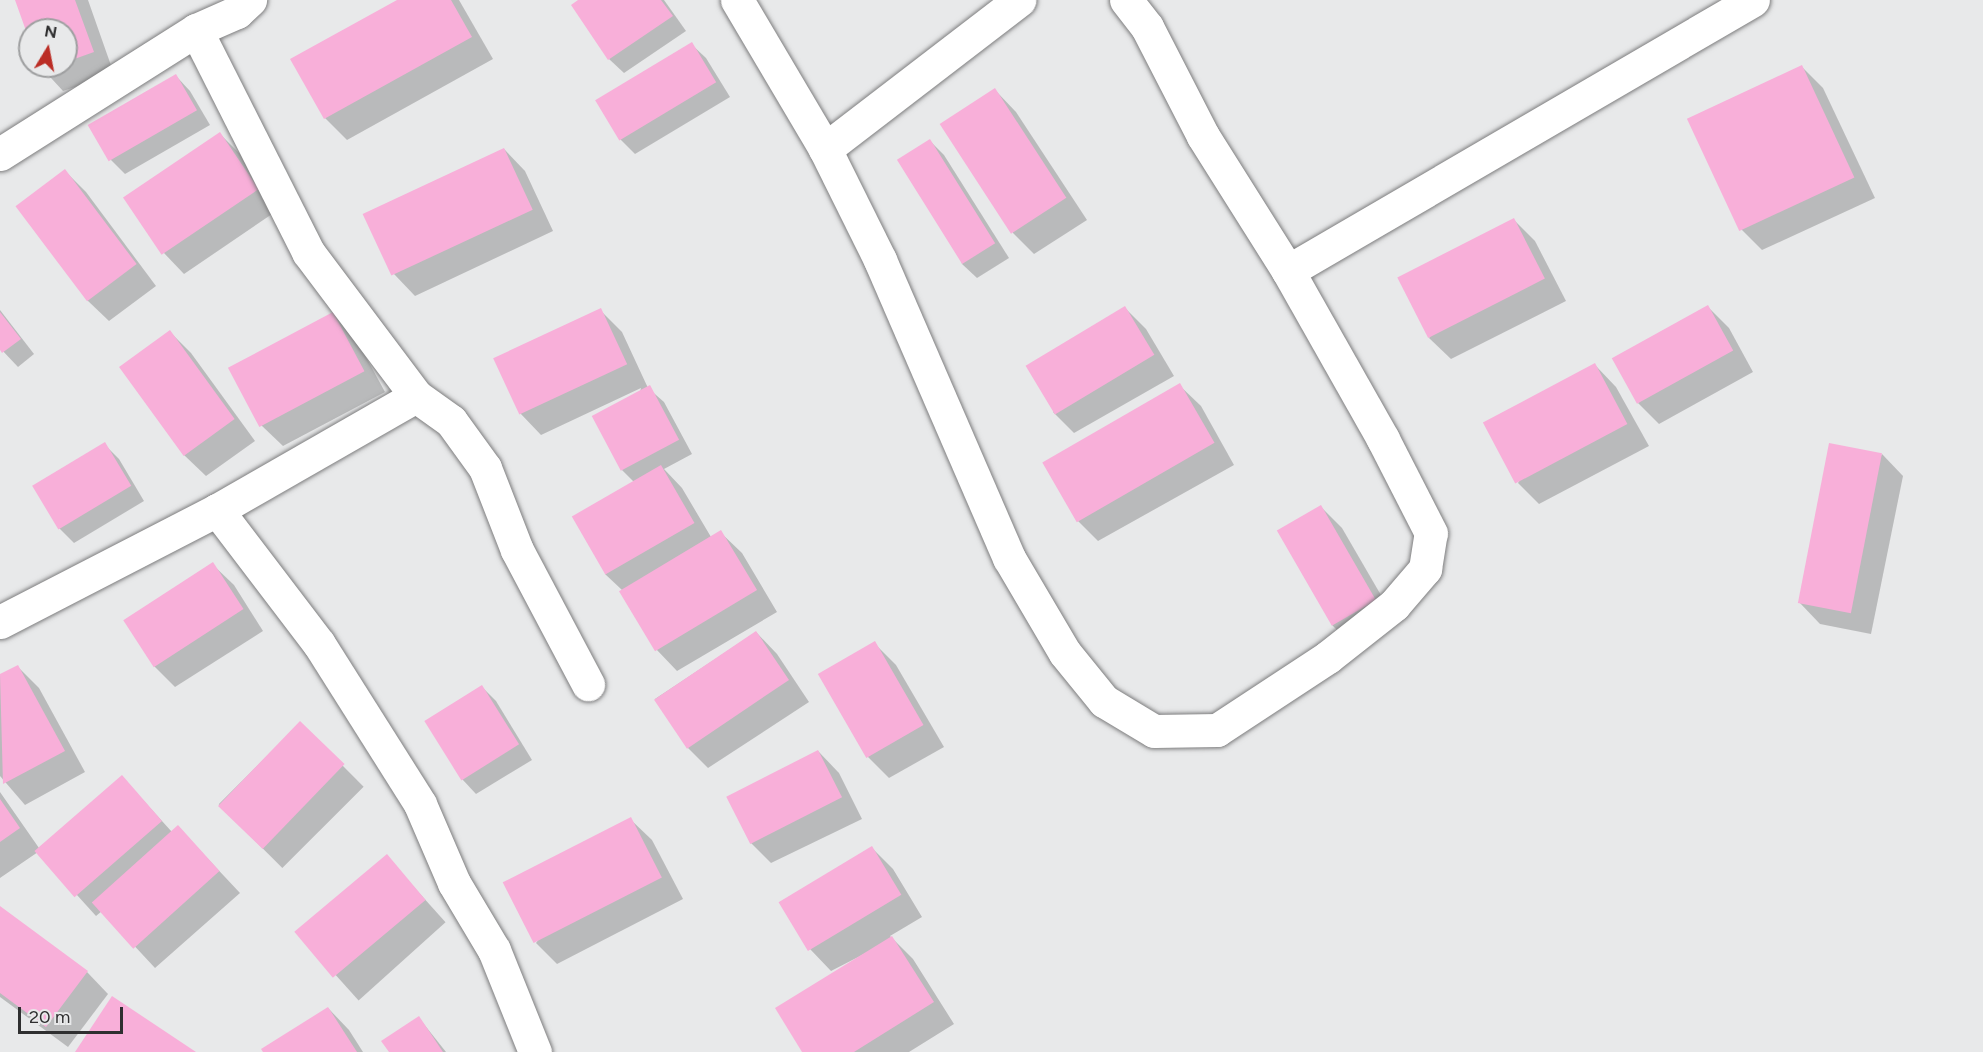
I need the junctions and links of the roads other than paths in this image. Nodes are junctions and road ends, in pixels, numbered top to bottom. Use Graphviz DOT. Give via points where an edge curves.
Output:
graph roads {
  1 [pos="250,0"];
  2 [pos="737,0"];
  3 [pos="1019,0"];
  4 [pos="1126,0"];
  5 [pos="1753,0"];
  6 [pos="195,30"];
  7 [pos="825,149"];
  8 [pos="0,154"];
  9 [pos="1288,271"];
  10 [pos="416,396"];
  11 [pos="217,510"];
  12 [pos="0,622"];
  13 [pos="588,684"];
  14 [pos="535,1052"];
  1 -- 6 [label="street" via="237,12"];
  2 -- 7 [label="street"];
  3 -- 7 [label="street"];
  4 -- 9 [label="street" via="1147,27 1203,136"];
  5 -- 9 [label="street"];
  6 -- 8 [label="street"];
  6 -- 10 [label="street" via="309,252"];
  7 -- 9 [label="street" via="880,260 1009,558 1065,653 1104,701 1154,731 1185,733 1217,730 1226,725 1328,657 1394,605 1425,569 1431,533"];
  10 -- 11 [label="street"];
  10 -- 13 [label="street" via="451,421 485,468 517,550"];
  11 -- 12 [label="street"];
  11 -- 14 [label="street" via="319,644 420,804 454,883 494,950"];
}
